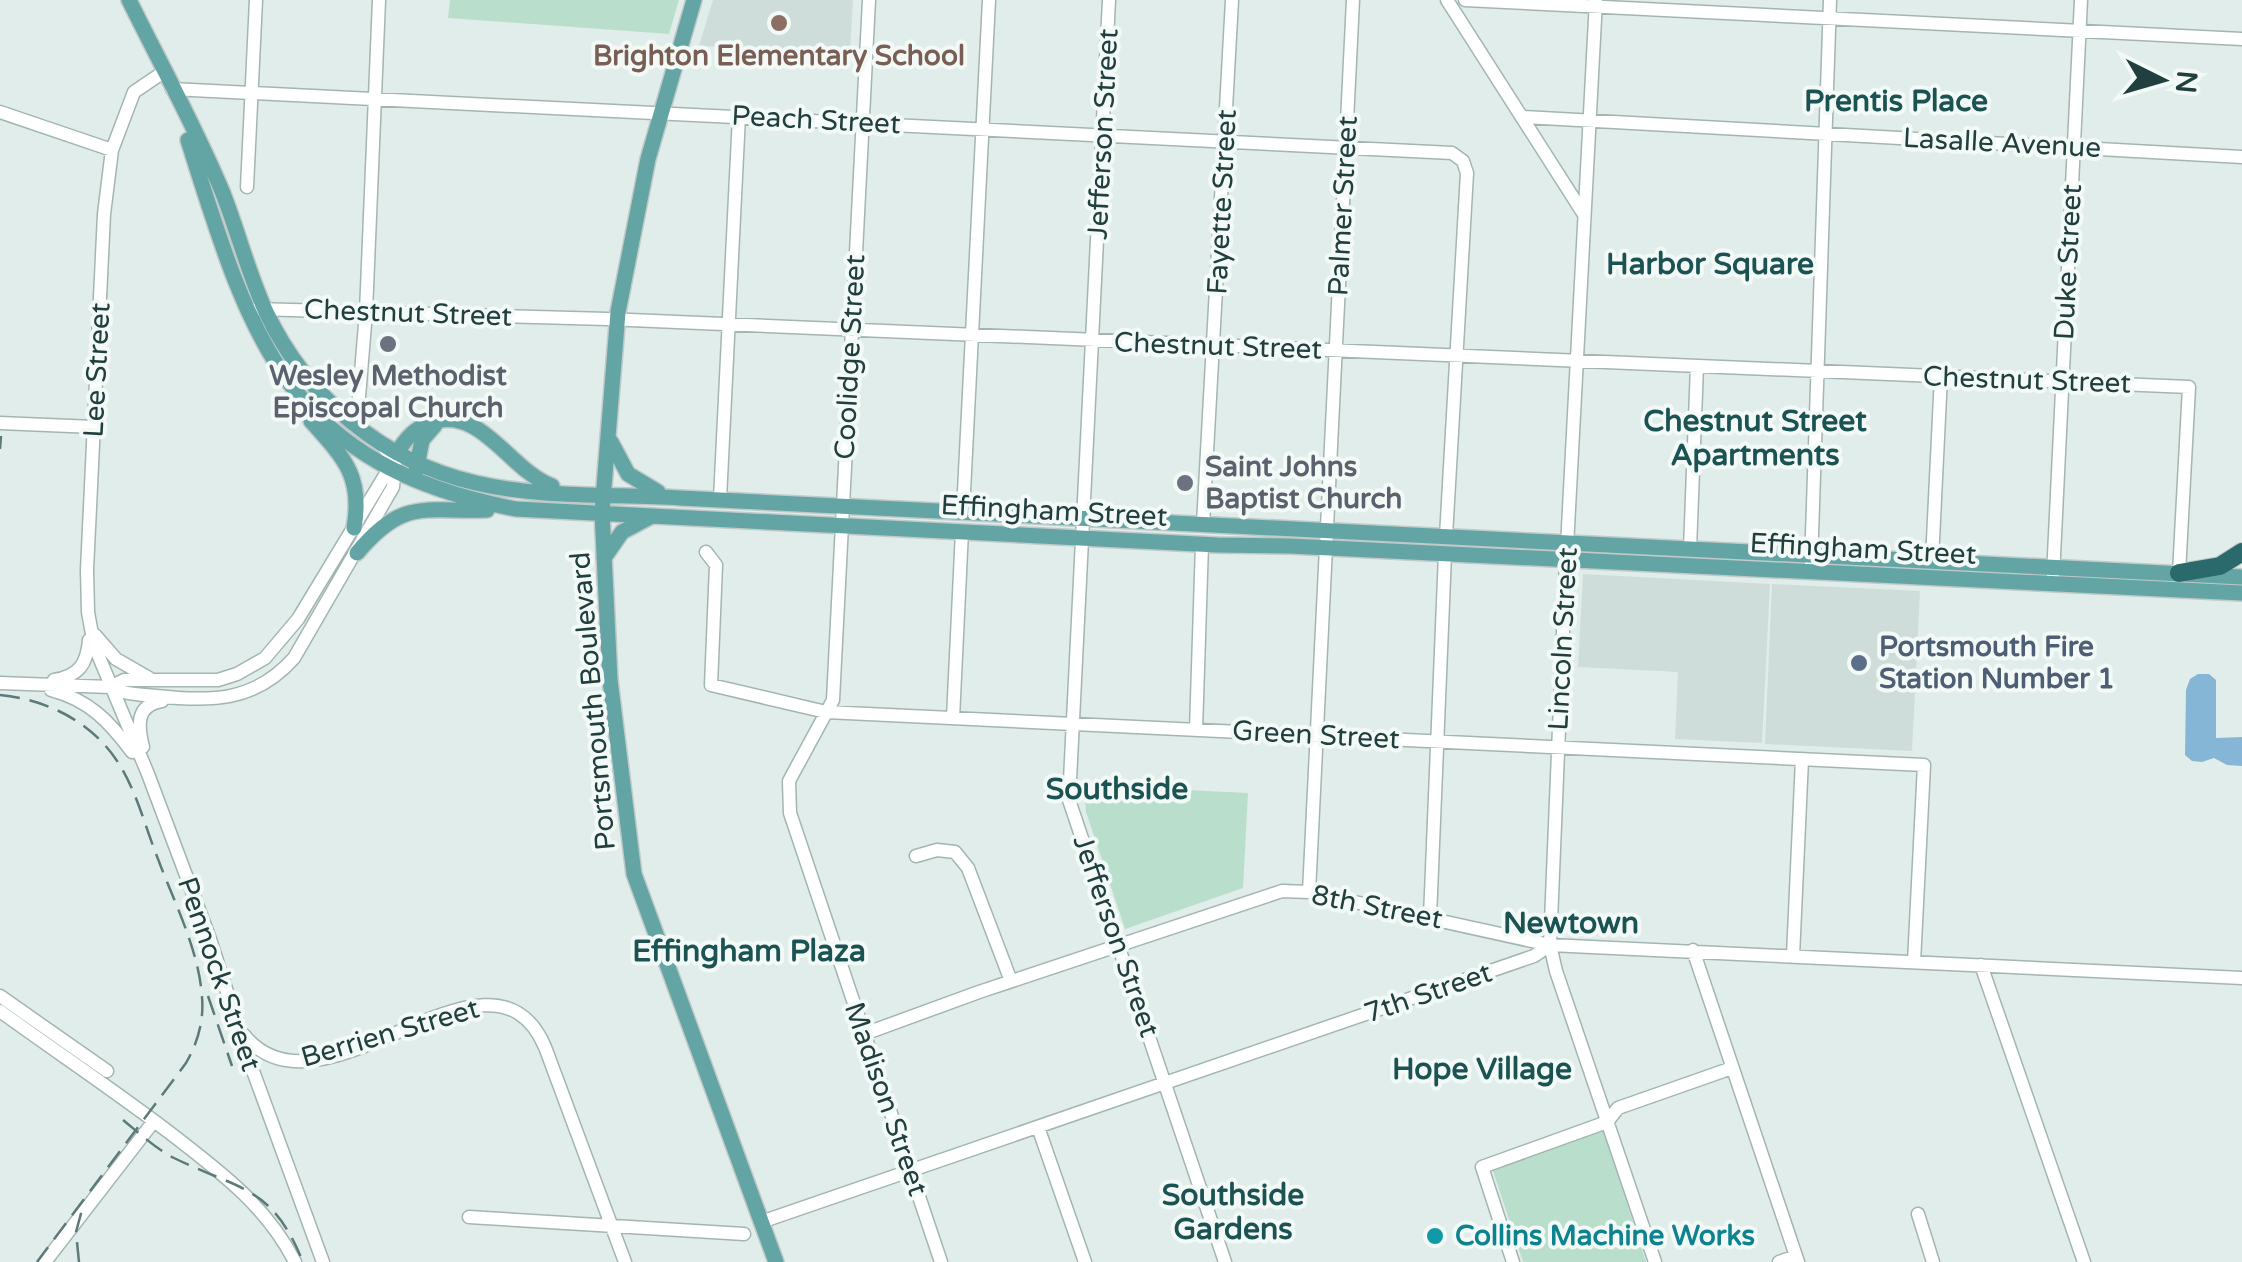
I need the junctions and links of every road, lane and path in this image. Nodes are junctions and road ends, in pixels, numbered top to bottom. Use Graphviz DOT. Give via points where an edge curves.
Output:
graph roads {
  1 [pos="129,0"];
  2 [pos="256,0"];
  3 [pos="379,0"];
  4 [pos="694,0"];
  5 [pos="868,0"];
  6 [pos="988,0"];
  7 [pos="1110,0"];
  8 [pos="1232,0"];
  9 [pos="1353,0"];
  10 [pos="1447,0"];
  11 [pos="1466,0"];
  12 [pos="1830,0"];
  13 [pos="2081,0"];
  14 [pos="1596,4"];
  15 [pos="1829,18"];
  16 [pos="2080,30"];
  17 [pos="2242,40"];
  18 [pos="165,71"];
  19 [pos="172,89"];
  20 [pos="252,93"];
  21 [pos="375,98"];
  22 [pos="0,112"];
  23 [pos="661,112"];
  24 [pos="739,116"];
  25 [pos="1522,118"];
  26 [pos="862,122"];
  27 [pos="1590,122"];
  28 [pos="982,128"];
  29 [pos="1103,134"];
  30 [pos="1824,135"];
  31 [pos="1225,140"];
  32 [pos="2074,146"];
  33 [pos="1346,147"];
  34 [pos="112,150"];
  35 [pos="2242,158"];
  36 [pos="246,187"];
  37 [pos="1584,214"];
  38 [pos="246,309"];
  39 [pos="264,309"];
  40 [pos="366,312"];
  41 [pos="618,321"];
  42 [pos="729,326"];
  43 [pos="852,330"];
  44 [pos="972,336"];
  45 [pos="1093,341"];
  46 [pos="1214,346"];
  47 [pos="1335,351"];
  48 [pos="1456,356"];
  49 [pos="272,359"];
  50 [pos="1578,361"];
  51 [pos="1697,366"];
  52 [pos="1819,371"];
  53 [pos="1940,376"];
  54 [pos="2062,381"];
  55 [pos="358,409"];
  56 [pos="442,420"];
  57 [pos="0,423"];
  58 [pos="608,424"];
  59 [pos="94,428"];
  60 [pos="416,462"];
  61 [pos="394,463"];
  62 [pos="423,484"];
  63 [pos="578,492"];
  64 [pos="604,494"];
  65 [pos="673,498"];
  66 [pos="720,499"];
  67 [pos="843,504"];
  68 [pos="516,510"];
  69 [pos="963,511"];
  70 [pos="602,512"];
  71 [pos="658,514"];
  72 [pos="1084,518"];
  73 [pos="842,524"];
  74 [pos="1204,524"];
  75 [pos="354,528"];
  76 [pos="1326,530"];
  77 [pos="962,531"];
  78 [pos="1446,536"];
  79 [pos="1083,538"];
  80 [pos="1568,542"];
  81 [pos="1202,544"];
  82 [pos="1325,548"];
  83 [pos="1690,549"];
  84 [pos="706,552"];
  85 [pos="2242,552"];
  86 [pos="358,553"];
  87 [pos="1445,554"];
  88 [pos="1812,554"];
  89 [pos="604,558"];
  90 [pos="1567,560"];
  91 [pos="1932,560"];
  92 [pos="1811,572"];
  93 [pos="2179,574"];
  94 [pos="2053,575"];
  95 [pos="2242,578"];
  96 [pos="2242,594"];
  97 [pos="90,627"];
  98 [pos="156,680"];
  99 [pos="0,683"];
  100 [pos="27,684"];
  101 [pos="110,688"];
  102 [pos="178,700"];
  103 [pos="826,712"];
  104 [pos="953,718"];
  105 [pos="1074,724"];
  106 [pos="1196,730"];
  107 [pos="1316,736"];
  108 [pos="1437,742"];
  109 [pos="1558,747"];
  110 [pos="1802,759"];
  111 [pos="148,774"];
  112 [pos="916,856"];
  113 [pos="1309,892"];
  114 [pos="1430,917"];
  115 [pos="1120,944"];
  116 [pos="1550,945"];
  117 [pos="1693,950"];
  118 [pos="1793,956"];
  119 [pos="1914,962"];
  120 [pos="1980,965"];
  121 [pos="2242,978"];
  122 [pos="1011,981"];
  123 [pos="0,996"];
  124 [pos="0,1012"];
  125 [pos="240,1028"];
  126 [pos="864,1034"];
  127 [pos="1732,1068"];
  128 [pos="107,1072"];
  129 [pos="1166,1083"];
  130 [pos="154,1121"];
  131 [pos="1607,1122"];
  132 [pos="1038,1127"];
  133 [pos="911,1171"];
  134 [pos="1918,1214"];
  135 [pos="469,1217"];
  136 [pos="762,1222"];
  137 [pos="611,1225"];
  138 [pos="744,1234"];
  139 [pos="1797,1259"];
  140 [pos="45,1262"];
  141 [pos="295,1262"];
  142 [pos="323,1262"];
  143 [pos="625,1262"];
  144 [pos="776,1262"];
  145 [pos="940,1262"];
  146 [pos="1085,1262"];
  147 [pos="1225,1262"];
  148 [pos="1514,1262"];
  149 [pos="1654,1262"];
  150 [pos="1779,1262"];
  151 [pos="1932,1262"];
  152 [pos="2084,1262"];
  1 -- 18 [label="main road"];
  2 -- 20 [label="street"];
  3 -- 21 [label="street"];
  4 -- 23 [label="main road, Portsmouth Boulevard"];
  5 -- 26 [label="street, Coolidge Street"];
  6 -- 28 [label="street"];
  7 -- 29 [label="street, Jefferson Street"];
  8 -- 31 [label="street, Fayette Street"];
  9 -- 33 [label="street, Palmer Street"];
  10 -- 25 [label="street"];
  11 -- 14 [label="street"];
  12 -- 15 [label="street"];
  13 -- 16 [label="street, Duke Street"];
  14 -- 15 [label="street"];
  14 -- 27 [label="street, Lincoln Street"];
  15 -- 16 [label="street"];
  15 -- 30 [label="street"];
  16 -- 17 [label="street"];
  16 -- 32 [label="street, Duke Street"];
  18 -- 19 [label="main road"];
  18 -- 34 [label="street, Lee Street" via="134,92"];
  19 -- 20 [label="street, Peach Street"];
  19 -- 38 [label="main road, Effingham Street"];
  19 -- 39 [label="main road, Effingham Street" via="220,188"];
  20 -- 21 [label="street, Peach Street"];
  20 -- 36 [label="street"];
  21 -- 23 [label="street, Peach Street"];
  21 -- 40 [label="street"];
  22 -- 34 [label="street"];
  23 -- 24 [label="street, Peach Street"];
  23 -- 41 [label="main road, Portsmouth Boulevard"];
  24 -- 26 [label="street, Peach Street"];
  24 -- 42 [label="street"];
  25 -- 27 [label="street, Lasalle Avenue"];
  25 -- 37 [label="street"];
  26 -- 28 [label="street, Peach Street"];
  26 -- 43 [label="street, Coolidge Street"];
  27 -- 30 [label="street, Lasalle Avenue"];
  27 -- 37 [label="street, Lincoln Street"];
  28 -- 29 [label="street, Peach Street"];
  28 -- 44 [label="street"];
  29 -- 31 [label="street, Peach Street"];
  29 -- 45 [label="street, Jefferson Street"];
  30 -- 32 [label="street, Lasalle Avenue"];
  30 -- 52 [label="street"];
  31 -- 33 [label="street, Peach Street"];
  31 -- 46 [label="street, Fayette Street"];
  32 -- 35 [label="street, Lasalle Avenue"];
  32 -- 54 [label="street, Duke Street"];
  33 -- 47 [label="street, Palmer Street"];
  33 -- 48 [label="street, Peach Street" via="1452,153 1467,173"];
  34 -- 59 [label="street, Lee Street"];
  37 -- 50 [label="street, Lincoln Street"];
  38 -- 39 [label="street, Chestnut Street"];
  38 -- 49 [label="main road, Effingham Street"];
  39 -- 40 [label="street, Chestnut Street"];
  39 -- 61 [label="main road, Effingham Street" via="308,380"];
  40 -- 41 [label="street, Chestnut Street"];
  40 -- 55 [label="street"];
  41 -- 42 [label="street, Chestnut Street"];
  41 -- 58 [label="main road, Portsmouth Boulevard"];
  42 -- 43 [label="street, Chestnut Street"];
  42 -- 66 [label="street"];
  43 -- 44 [label="street, Chestnut Street"];
  43 -- 67 [label="street, Coolidge Street"];
  44 -- 45 [label="street, Chestnut Street"];
  44 -- 69 [label="street"];
  45 -- 46 [label="street, Chestnut Street"];
  45 -- 72 [label="street, Jefferson Street"];
  46 -- 47 [label="street, Chestnut Street"];
  46 -- 74 [label="street, Fayette Street"];
  47 -- 48 [label="street, Chestnut Street"];
  47 -- 76 [label="street, Palmer Street"];
  48 -- 50 [label="street, Chestnut Street"];
  48 -- 78 [label="street"];
  49 -- 61 [label="main road, Effingham Street" via="322,420 364,454"];
  49 -- 75 [label="main road" via="298,405 350,470 358,499"];
  50 -- 51 [label="street, Chestnut Street"];
  50 -- 80 [label="street, Lincoln Street"];
  51 -- 52 [label="street, Chestnut Street"];
  51 -- 83 [label="street"];
  52 -- 53 [label="street, Chestnut Street"];
  52 -- 88 [label="street"];
  53 -- 54 [label="street, Chestnut Street"];
  53 -- 91 [label="street"];
  54 -- 93 [label="street, Chestnut Street" via="2190,386"];
  54 -- 94 [label="street, Duke Street"];
  56 -- 60 [label="main road" via="426,434"];
  56 -- 61 [label="main road" via="414,430"];
  56 -- 63 [label="main road" via="470,424 533,478"];
  57 -- 59 [label="street"];
  58 -- 64 [label="main road, Portsmouth Boulevard"];
  58 -- 65 [label="main road" via="623,469"];
  59 -- 97 [label="street, Lee Street"];
  60 -- 61 [label="main road, Effingham Street"];
  60 -- 62 [label="main road"];
  60 -- 63 [label="main road, Effingham Street" via="477,484"];
  61 -- 62 [label="main road, Effingham Street"];
  61 -- 75 [label="street"];
  61 -- 86 [label="street" via="393,488"];
  62 -- 68 [label="main road, Effingham Street"];
  63 -- 64 [label="main road, Effingham Street"];
  64 -- 65 [label="main road, Effingham Street"];
  64 -- 70 [label="main road, Portsmouth Boulevard"];
  65 -- 66 [label="main road, Effingham Street"];
  66 -- 67 [label="main road, Effingham Street"];
  67 -- 69 [label="main road, Effingham Street"];
  67 -- 73 [label="street, Coolidge Street"];
  68 -- 70 [label="main road, Effingham Street"];
  68 -- 86 [label="main road" via="404,513"];
  69 -- 72 [label="main road, Effingham Street"];
  70 -- 71 [label="main road, Effingham Street"];
  70 -- 89 [label="main road, Portsmouth Boulevard"];
  71 -- 73 [label="main road, Effingham Street"];
  71 -- 89 [label="main road" via="622,532"];
  72 -- 74 [label="main road, Effingham Street"];
  72 -- 79 [label="street, Jefferson Street"];
  73 -- 77 [label="main road, Effingham Street"];
  73 -- 103 [label="street, Coolidge Street"];
  74 -- 76 [label="main road, Effingham Street"];
  75 -- 98 [label="street" via="290,631 265,658 218,680"];
  76 -- 78 [label="main road, Effingham Street"];
  76 -- 82 [label="street, Palmer Street"];
  77 -- 79 [label="main road, Effingham Street"];
  77 -- 104 [label="street"];
  78 -- 80 [label="main road, Effingham Street"];
  79 -- 81 [label="main road, Effingham Street"];
  79 -- 105 [label="street, Jefferson Street"];
  80 -- 83 [label="main road, Effingham Street"];
  80 -- 90 [label="street, Lincoln Street"];
  81 -- 82 [label="main road, Effingham Street"];
  81 -- 106 [label="street"];
  82 -- 87 [label="main road, Effingham Street"];
  82 -- 107 [label="street, Palmer Street"];
  83 -- 88 [label="main road, Effingham Street"];
  84 -- 103 [label="street, Green Street" via="716,565 711,686"];
  85 -- 93 [label="highway" via="2220,566"];
  86 -- 102 [label="street" via="276,677 238,696"];
  87 -- 90 [label="main road, Effingham Street"];
  87 -- 108 [label="street"];
  88 -- 91 [label="main road, Effingham Street"];
  88 -- 92 [label="street"];
  89 -- 136 [label="main road, Portsmouth Boulevard" via="610,680 634,874"];
  90 -- 92 [label="main road, Effingham Street"];
  90 -- 109 [label="street, Lincoln Street"];
  91 -- 94 [label="main road, Effingham Street"];
  92 -- 94 [label="main road, Effingham Street"];
  93 -- 94 [label="main road, Effingham Street"];
  93 -- 95 [label="main road, Effingham Street"];
  94 -- 96 [label="main road, Effingham Street"];
  97 -- 98 [label="street" via="116,659"];
  97 -- 100 [label="street" via="88,653 77,672"];
  97 -- 101 [label="street, Lee Street"];
  98 -- 101 [label="street" via="124,680"];
  99 -- 100 [label="street"];
  100 -- 101 [label="street"];
  100 -- 111 [label="street" via="98,712"];
  101 -- 102 [label="street"];
  101 -- 111 [label="street, Pennock Street"];
  102 -- 111 [label="street" via="152,702 140,716"];
  103 -- 104 [label="street, Green Street"];
  103 -- 126 [label="street, Madison Street" via="788,781 790,813"];
  104 -- 105 [label="street, Green Street"];
  105 -- 106 [label="street, Green Street"];
  105 -- 115 [label="street, Jefferson Street" via="1069,800"];
  106 -- 107 [label="street, Green Street"];
  107 -- 108 [label="street, Green Street"];
  107 -- 113 [label="street, Palmer Street"];
  108 -- 109 [label="street, Green Street"];
  108 -- 114 [label="street"];
  109 -- 110 [label="street, Green Street"];
  109 -- 116 [label="street, Lincoln Street"];
  110 -- 118 [label="street"];
  110 -- 119 [label="street, Green Street" via="1924,765"];
  111 -- 125 [label="street, Pennock Street"];
  112 -- 122 [label="street" via="937,850 962,860"];
  113 -- 114 [label="street, 8th Street"];
  113 -- 115 [label="street, 8th Street" via="1268,895"];
  114 -- 116 [label="street, 8th Street"];
  115 -- 122 [label="street, 8th Street"];
  115 -- 129 [label="street, Jefferson Street"];
  116 -- 117 [label="street, 7th Street"];
  116 -- 129 [label="street, 7th Street"];
  116 -- 131 [label="street, Lincoln Street"];
  117 -- 118 [label="street, 7th Street"];
  117 -- 127 [label="street"];
  118 -- 119 [label="street, 7th Street"];
  119 -- 120 [label="street, 7th Street"];
  120 -- 121 [label="street, 7th Street"];
  120 -- 152 [label="street"];
  122 -- 126 [label="street, 8th Street"];
  123 -- 128 [label="street"];
  124 -- 130 [label="street"];
  125 -- 137 [label="street, Berrien Street" via="264,1054 304,1063 475,1005 514,1010 540,1036"];
  125 -- 142 [label="street, Pennock Street"];
  126 -- 133 [label="street, Madison Street"];
  127 -- 131 [label="street" via="1618,1108"];
  127 -- 139 [label="street"];
  129 -- 132 [label="street, 7th Street"];
  129 -- 147 [label="street, Jefferson Street"];
  130 -- 140 [label="street"];
  130 -- 141 [label="street" via="244,1192"];
  131 -- 148 [label="street" via="1482,1166"];
  131 -- 149 [label="street, Lincoln Street"];
  132 -- 133 [label="street, 7th Street"];
  132 -- 146 [label="street"];
  133 -- 136 [label="street, 7th Street"];
  133 -- 145 [label="street, Madison Street"];
  134 -- 151 [label="street"];
  135 -- 137 [label="street"];
  136 -- 144 [label="main road, Portsmouth Boulevard"];
  137 -- 138 [label="street"];
  137 -- 143 [label="street, Berrien Street"];
  139 -- 150 [label="street"];
}
